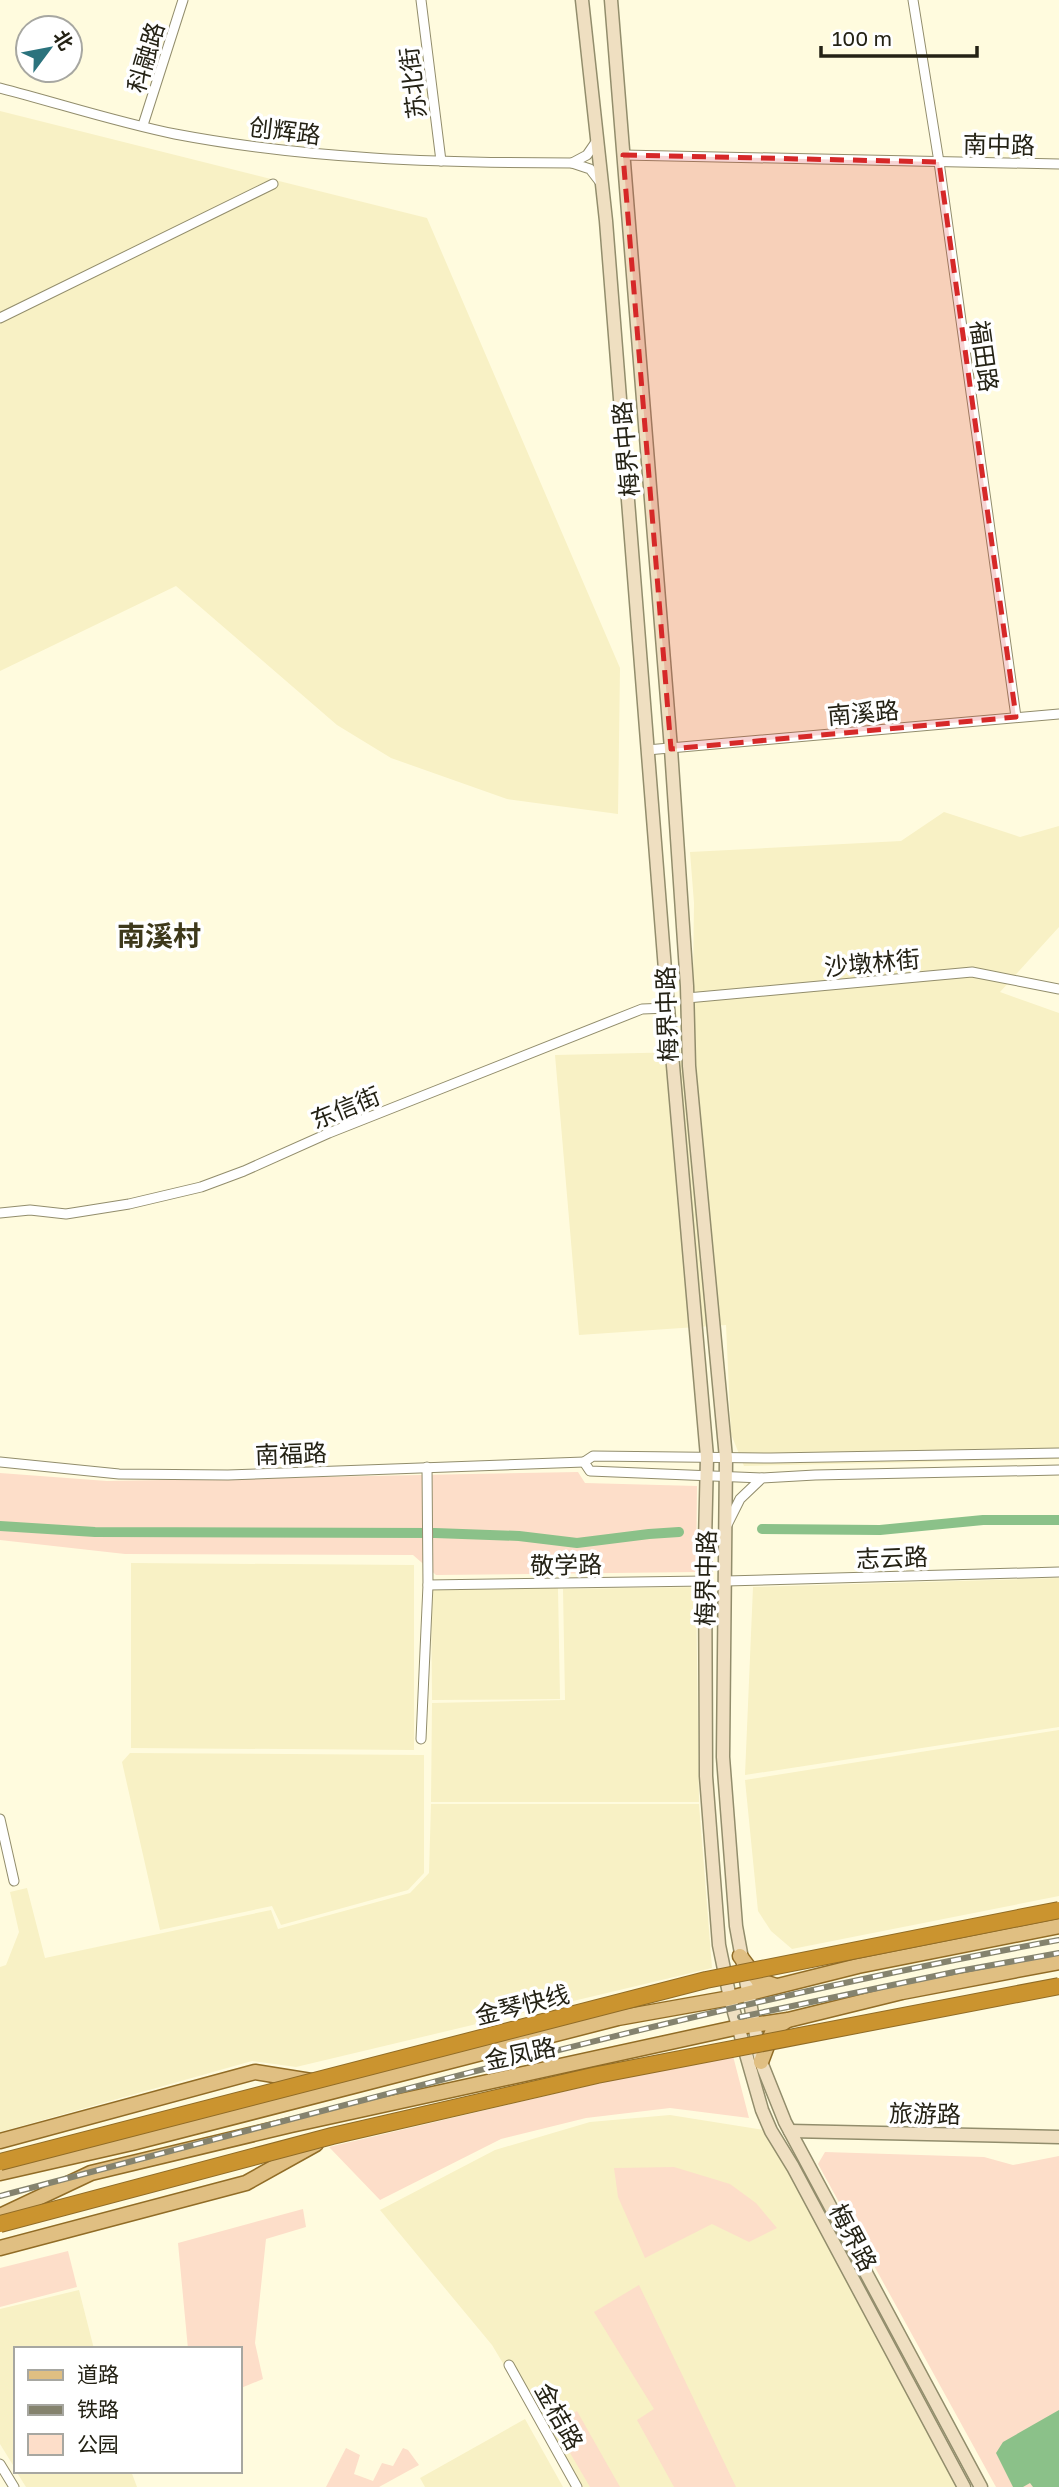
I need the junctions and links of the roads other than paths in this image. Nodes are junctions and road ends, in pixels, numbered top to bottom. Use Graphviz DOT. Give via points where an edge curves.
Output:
graph roads {
  1 [pos="183,0"];
  2 [pos="421,0"];
  3 [pos="582,0"];
  4 [pos="611,0"];
  5 [pos="913,0"];
  6 [pos="0,88"];
  7 [pos="143,125"];
  8 [pos="597,140"];
  9 [pos="623,155"];
  10 [pos="441,162"];
  11 [pos="939,162"];
  12 [pos="572,163"];
  13 [pos="1059,164"];
  14 [pos="273,184"];
  15 [pos="602,187"];
  16 [pos="0,318"];
  17 [pos="1059,714"];
  18 [pos="1016,717"];
  19 [pos="671,749"];
  20 [pos="647,750"];
  21 [pos="1059,989"];
  22 [pos="687,998"];
  23 [pos="668,1008"];
  24 [pos="0,1213"];
  25 [pos="1059,1452"];
  26 [pos="707,1457"];
  27 [pos="726,1458"];
  28 [pos="0,1462"];
  29 [pos="584,1462"];
  30 [pos="427,1467"];
  31 [pos="1059,1470"];
  32 [pos="706,1477"];
  33 [pos="726,1478"];
  34 [pos="762,1478"];
  35 [pos="727,1527"];
  36 [pos="1059,1572"];
  37 [pos="705,1581"];
  38 [pos="726,1581"];
  39 [pos="428,1585"];
  40 [pos="705,1616"];
  41 [pos="725,1616"];
  42 [pos="421,1740"];
  43 [pos="0,1819"];
  44 [pos="14,1881"];
  45 [pos="1059,1910"];
  46 [pos="1059,1926"];
  47 [pos="740,1956"];
  48 [pos="1059,1962"];
  49 [pos="778,1986"];
  50 [pos="1059,1986"];
  51 [pos="748,1993"];
  52 [pos="730,1998"];
  53 [pos="788,2020"];
  54 [pos="756,2025"];
  55 [pos="739,2027"];
  56 [pos="761,2063"];
  57 [pos="350,2087"];
  58 [pos="389,2104"];
  59 [pos="790,2131"];
  60 [pos="1059,2137"];
  61 [pos="0,2141"];
  62 [pos="0,2162"];
  63 [pos="0,2174"];
  64 [pos="0,2216"];
  65 [pos="0,2224"];
  66 [pos="0,2248"];
  67 [pos="509,2365"];
  68 [pos="0,2464"];
  69 [pos="14,2487"];
  70 [pos="578,2487"];
  71 [pos="964,2487"];
  72 [pos="981,2487"];
  1 -- 7 [label="street, 科融路"];
  2 -- 10 [label="street, 苏北街"];
  3 -- 8 [label="main road, 梅界中路"];
  4 -- 9 [label="main road, 梅界中路"];
  5 -- 11 [label="street, 福田路"];
  6 -- 7 [label="street, 创辉路"];
  7 -- 10 [label="street, 创辉路" via="308,153"];
  8 -- 12 [label="street" via="591,152"];
  8 -- 15 [label="main road, 梅界中路"];
  9 -- 11 [label="street, 南中路"];
  9 -- 19 [label="main road, 梅界中路"];
  10 -- 12 [label="street, 创辉路"];
  11 -- 13 [label="street, 南中路"];
  11 -- 18 [label="street, 福田路"];
  12 -- 15 [label="street" via="590,169"];
  14 -- 16 [label="street"];
  15 -- 20 [label="main road, 梅界中路"];
  17 -- 18 [label="street, 南溪路"];
  18 -- 19 [label="street, 南溪路"];
  19 -- 20 [label="street, 南溪路"];
  19 -- 22 [label="main road, 梅界中路"];
  20 -- 23 [label="main road, 梅界中路"];
  21 -- 22 [label="street, 沙墩林街" via="972,971"];
  22 -- 27 [label="main road, 梅界中路" via="689,1066"];
  23 -- 24 [label="street, 东信街" via="642,1009 201,1187 66,1214"];
  23 -- 26 [label="main road, 梅界中路"];
  25 -- 27 [label="street"];
  26 -- 27 [label="street"];
  26 -- 29 [label="street" via="593,1455"];
  26 -- 32 [label="main road, 梅界中路"];
  27 -- 33 [label="main road, 梅界中路"];
  28 -- 30 [label="street, 南福路" via="119,1474"];
  29 -- 30 [label="street, 南福路"];
  29 -- 32 [label="street" via="590,1471"];
  30 -- 39 [label="street"];
  31 -- 34 [label="street"];
  32 -- 33 [label="street"];
  32 -- 37 [label="main road, 梅界中路"];
  33 -- 34 [label="street"];
  33 -- 35 [label="main road, 梅界中路"];
  34 -- 35 [label="street" via="740,1499"];
  35 -- 38 [label="main road, 梅界中路"];
  36 -- 38 [label="street, 志云路"];
  37 -- 39 [label="street, 敬学路"];
  37 -- 40 [label="main road, 梅界中路"];
  38 -- 41 [label="main road, 梅界中路"];
  39 -- 42 [label="street"];
  40 -- 41 [label="street"];
  40 -- 52 [label="main road, 梅界中路" via="706,1776 719,1945"];
  41 -- 47 [label="main road, 梅界中路" via="723,1756"];
  43 -- 44 [label="street"];
  45 -- 62 [label="highway, 金琴快线, bridge" via="706,1980"];
  46 -- 49 [label="main road, 金凤路"];
  47 -- 49 [label="main road" via="758,1980"];
  47 -- 51 [label="main road, 梅界中路"];
  48 -- 53 [label="main road, 金凤路" via="902,1992"];
  49 -- 51 [label="main road, 金凤路"];
  50 -- 65 [label="highway, bridge" via="583,2078 332,2136"];
  51 -- 52 [label="main road, 金凤路"];
  51 -- 54 [label="main road, 梅界中路"];
  52 -- 55 [label="main road, 梅界路"];
  52 -- 57 [label="main road, 金凤路" via="618,2018"];
  53 -- 54 [label="main road, 金凤路"];
  53 -- 56 [label="main road" via="773,2030"];
  54 -- 55 [label="main road, 金凤路"];
  54 -- 56 [label="main road, 梅界中路"];
  55 -- 58 [label="main road, 金凤路"];
  55 -- 71 [label="main road, 梅界路" via="771,2131"];
  56 -- 59 [label="main road, 梅界中路"];
  57 -- 61 [label="main road, bridge" via="255,2072"];
  57 -- 63 [label="main road, 金凤路"];
  58 -- 64 [label="main road, 金凤路" via="91,2173"];
  58 -- 66 [label="main road, bridge" via="246,2183"];
  59 -- 60 [label="main road, 旅游路"];
  59 -- 72 [label="main road, 梅界中路"];
  67 -- 70 [label="street, 金桔路"];
  68 -- 69 [label="street"];
}
